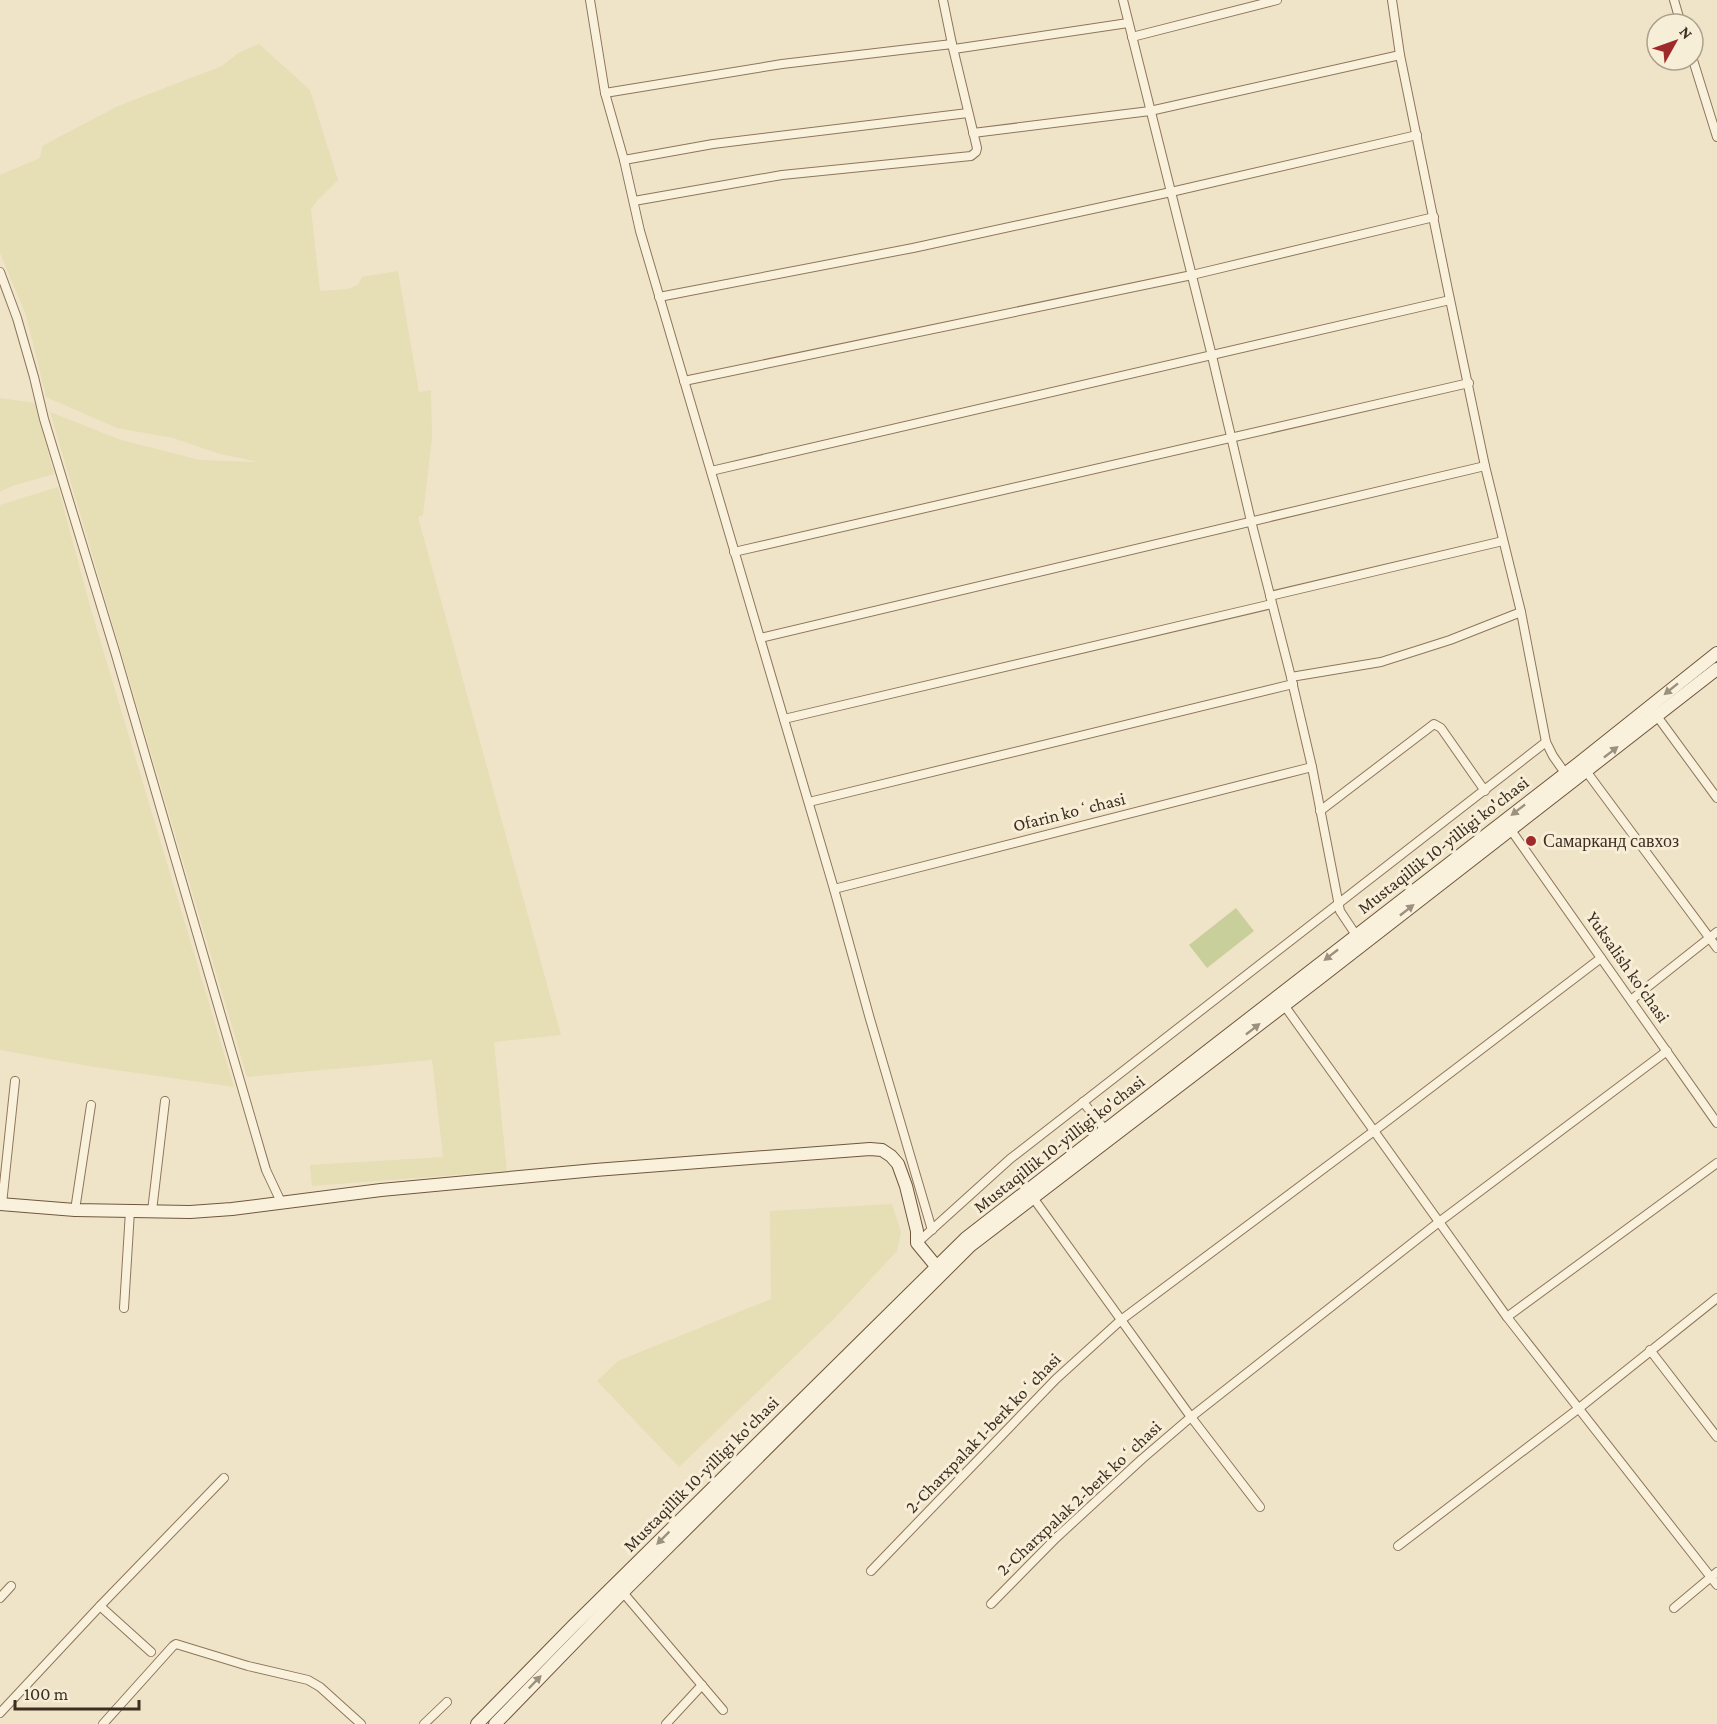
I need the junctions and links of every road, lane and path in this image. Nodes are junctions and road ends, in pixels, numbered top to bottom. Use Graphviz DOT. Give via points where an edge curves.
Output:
graph roads {
  1 [pos="590,0"];
  2 [pos="942,0"];
  3 [pos="1123,0"];
  4 [pos="1277,0"];
  5 [pos="1392,0"];
  6 [pos="1128,23"];
  7 [pos="1132,37"];
  8 [pos="953,46"];
  9 [pos="1400,55"];
  10 [pos="1697,72"];
  11 [pos="605,93"];
  12 [pos="1150,111"];
  13 [pos="968,113"];
  14 [pos="973,133"];
  15 [pos="1417,135"];
  16 [pos="1717,137"];
  17 [pos="624,160"];
  18 [pos="1171,192"];
  19 [pos="634,201"];
  20 [pos="1434,217"];
  21 [pos="0,272"];
  22 [pos="1192,275"];
  23 [pos="659,297"];
  24 [pos="1450,300"];
  25 [pos="1212,356"];
  26 [pos="684,381"];
  27 [pos="1469,383"];
  28 [pos="1231,436"];
  29 [pos="1485,466"];
  30 [pos="711,471"];
  31 [pos="1251,521"];
  32 [pos="1503,541"];
  33 [pos="735,552"];
  34 [pos="1271,600"];
  35 [pos="1521,612"];
  36 [pos="760,638"];
  37 [pos="1717,653"];
  38 [pos="1717,669"];
  39 [pos="1292,681"];
  40 [pos="1653,712"];
  41 [pos="784,719"];
  42 [pos="1546,742"];
  43 [pos="1312,767"];
  44 [pos="1586,771"];
  45 [pos="1565,773"];
  46 [pos="1485,791"];
  47 [pos="1717,798"];
  48 [pos="808,802"];
  49 [pos="1320,811"];
  50 [pos="1511,830"];
  51 [pos="834,889"];
  52 [pos="1339,907"];
  53 [pos="1353,931"];
  54 [pos="1717,932"];
  55 [pos="1709,938"];
  56 [pos="1717,948"];
  57 [pos="1601,958"];
  58 [pos="1631,1000"];
  59 [pos="1284,1005"];
  60 [pos="1667,1051"];
  61 [pos="15,1081"];
  62 [pos="165,1101"];
  63 [pos="1083,1102"];
  64 [pos="91,1105"];
  65 [pos="1717,1122"];
  66 [pos="1102,1127"];
  67 [pos="1374,1131"];
  68 [pos="1717,1163"];
  69 [pos="1034,1198"];
  70 [pos="281,1202"];
  71 [pos="1,1204"];
  72 [pos="75,1210"];
  73 [pos="130,1211"];
  74 [pos="152,1211"];
  75 [pos="1439,1222"];
  76 [pos="932,1230"];
  77 [pos="918,1243"];
  78 [pos="936,1266"];
  79 [pos="1717,1299"];
  80 [pos="124,1308"];
  81 [pos="1507,1317"];
  82 [pos="1121,1320"];
  83 [pos="1650,1350"];
  84 [pos="1578,1409"];
  85 [pos="1191,1417"];
  86 [pos="1717,1437"];
  87 [pos="224,1478"];
  88 [pos="1260,1507"];
  89 [pos="1398,1546"];
  90 [pos="871,1571"];
  91 [pos="1714,1574"];
  92 [pos="1717,1585"];
  93 [pos="11,1586"];
  94 [pos="620,1588"];
  95 [pos="0,1598"];
  96 [pos="991,1604"];
  97 [pos="100,1606"];
  98 [pos="1674,1608"];
  99 [pos="151,1652"];
  100 [pos="702,1685"];
  101 [pos="447,1702"];
  102 [pos="723,1710"];
  103 [pos="0,1713"];
  104 [pos="103,1724"];
  105 [pos="361,1724"];
  106 [pos="424,1724"];
  107 [pos="477,1724"];
  108 [pos="495,1724"];
  109 [pos="666,1724"];
  1 -- 11 [label="street"];
  2 -- 8 [label="street"];
  3 -- 6 [label="street"];
  4 -- 7 [label="street"];
  5 -- 9 [label="street"];
  6 -- 7 [label="street"];
  6 -- 8 [label="street"];
  7 -- 12 [label="street"];
  8 -- 11 [label="street" via="782,64"];
  8 -- 13 [label="street"];
  9 -- 12 [label="street"];
  9 -- 15 [label="street"];
  10 -- 16 [label="street"];
  11 -- 17 [label="street"];
  12 -- 14 [label="street"];
  12 -- 18 [label="street"];
  13 -- 14 [label="street"];
  13 -- 17 [label="street" via="713,144"];
  14 -- 19 [label="street" via="977,148 969,157 782,175"];
  15 -- 18 [label="street"];
  15 -- 20 [label="street"];
  17 -- 19 [label="street"];
  18 -- 22 [label="street"];
  18 -- 23 [label="street" via="913,248"];
  19 -- 23 [label="street"];
  20 -- 22 [label="street"];
  20 -- 24 [label="street"];
  21 -- 70 [label="street" via="17,318 266,1170"];
  22 -- 25 [label="street"];
  22 -- 26 [label="street"];
  23 -- 26 [label="street"];
  24 -- 25 [label="street"];
  24 -- 27 [label="street"];
  25 -- 28 [label="street"];
  25 -- 30 [label="street"];
  26 -- 30 [label="street"];
  27 -- 28 [label="street"];
  27 -- 29 [label="street"];
  28 -- 31 [label="street"];
  28 -- 33 [label="street"];
  29 -- 31 [label="street"];
  29 -- 32 [label="street"];
  30 -- 33 [label="street"];
  31 -- 34 [label="street"];
  31 -- 36 [label="street"];
  32 -- 34 [label="street"];
  32 -- 35 [label="street"];
  33 -- 36 [label="street"];
  34 -- 39 [label="street"];
  34 -- 41 [label="street"];
  35 -- 39 [label="street" via="1381,662"];
  35 -- 42 [label="street"];
  36 -- 41 [label="street"];
  37 -- 40 [label="main road, Mustaqillik 10-yilligi ko'chasi, one-way"];
  38 -- 40 [label="main road, Mustaqillik 10-yilligi ko'chasi"];
  39 -- 43 [label="street"];
  39 -- 48 [label="street"];
  44 -- 40 [label="main road, Mustaqillik 10-yilligi ko'chasi, one-way"];
  40 -- 45 [label="main road, Mustaqillik 10-yilligi ko'chasi"];
  40 -- 47 [label="street"];
  41 -- 48 [label="street"];
  42 -- 45 [label="street"];
  42 -- 46 [label="street"];
  43 -- 49 [label="street"];
  43 -- 51 [label="street, Ofarin koʻchasi"];
  44 -- 50 [label="main road, Mustaqillik 10-yilligi ko'chasi"];
  44 -- 55 [label="street"];
  45 -- 53 [label="main road, Mustaqillik 10-yilligi ko'chasi, one-way"];
  46 -- 49 [label="street" via="1441,728 1434,724"];
  46 -- 52 [label="street"];
  48 -- 51 [label="street"];
  49 -- 52 [label="street"];
  50 -- 57 [label="street, Yuksalish ko'chasi"];
  59 -- 50 [label="main road, Mustaqillik 10-yilligi ko'chasi, one-way"];
  51 -- 76 [label="street"];
  52 -- 53 [label="street"];
  52 -- 63 [label="street"];
  53 -- 66 [label="main road, Mustaqillik 10-yilligi ko'chasi, one-way"];
  54 -- 55 [label="street"];
  55 -- 56 [label="street"];
  55 -- 58 [label="street"];
  57 -- 58 [label="street, Yuksalish ko'chasi"];
  57 -- 67 [label="street, 2-Charxpalak 1-berk koʻchasi"];
  58 -- 60 [label="street, Yuksalish ko'chasi"];
  59 -- 67 [label="street"];
  69 -- 59 [label="main road, Mustaqillik 10-yilligi ko'chasi, one-way"];
  60 -- 65 [label="street, Yuksalish ko'chasi"];
  60 -- 75 [label="street, 2-Charxpalak 2-berk koʻchasi"];
  61 -- 71 [label="street"];
  62 -- 74 [label="street"];
  63 -- 66 [label="street"];
  63 -- 76 [label="street" via="1010,1159"];
  64 -- 72 [label="street"];
  66 -- 78 [label="main road, Mustaqillik 10-yilligi ko'chasi"];
  67 -- 75 [label="street"];
  67 -- 82 [label="street, 2-Charxpalak 1-berk koʻchasi"];
  68 -- 81 [label="street"];
  69 -- 82 [label="street"];
  69 -- 94 [label="main road, Mustaqillik 10-yilligi ko'chasi" via="970,1246"];
  70 -- 74 [label="main road" via="190,1212"];
  70 -- 77 [label="main road" via="595,1170 870,1149 882,1150 898,1164"];
  71 -- 72 [label="main road"];
  72 -- 73 [label="main road"];
  73 -- 74 [label="main road"];
  73 -- 80 [label="street"];
  75 -- 81 [label="street"];
  75 -- 85 [label="street, 2-Charxpalak 2-berk koʻchasi"];
  76 -- 77 [label="street"];
  77 -- 78 [label="main road"];
  78 -- 94 [label="main road, Mustaqillik 10-yilligi ko'chasi, one-way"];
  79 -- 83 [label="street"];
  81 -- 84 [label="street"];
  82 -- 85 [label="street"];
  82 -- 90 [label="street, 2-Charxpalak 1-berk koʻchasi" via="1056,1379"];
  83 -- 84 [label="street"];
  83 -- 86 [label="street"];
  84 -- 89 [label="street"];
  84 -- 91 [label="street"];
  85 -- 88 [label="street"];
  85 -- 96 [label="street, 2-Charxpalak 2-berk koʻchasi" via="1056,1538"];
  87 -- 97 [label="street"];
  91 -- 92 [label="street"];
  91 -- 98 [label="street"];
  93 -- 95 [label="street"];
  94 -- 100 [label="street"];
  94 -- 107 [label="main road, Mustaqillik 10-yilligi ko'chasi"];
  108 -- 94 [label="main road, Mustaqillik 10-yilligi ko'chasi, one-way"];
  97 -- 99 [label="street"];
  97 -- 103 [label="street"];
  100 -- 102 [label="street"];
  100 -- 109 [label="street"];
  101 -- 106 [label="street"];
  104 -- 105 [label="street" via="176,1644 308,1680"];
}
